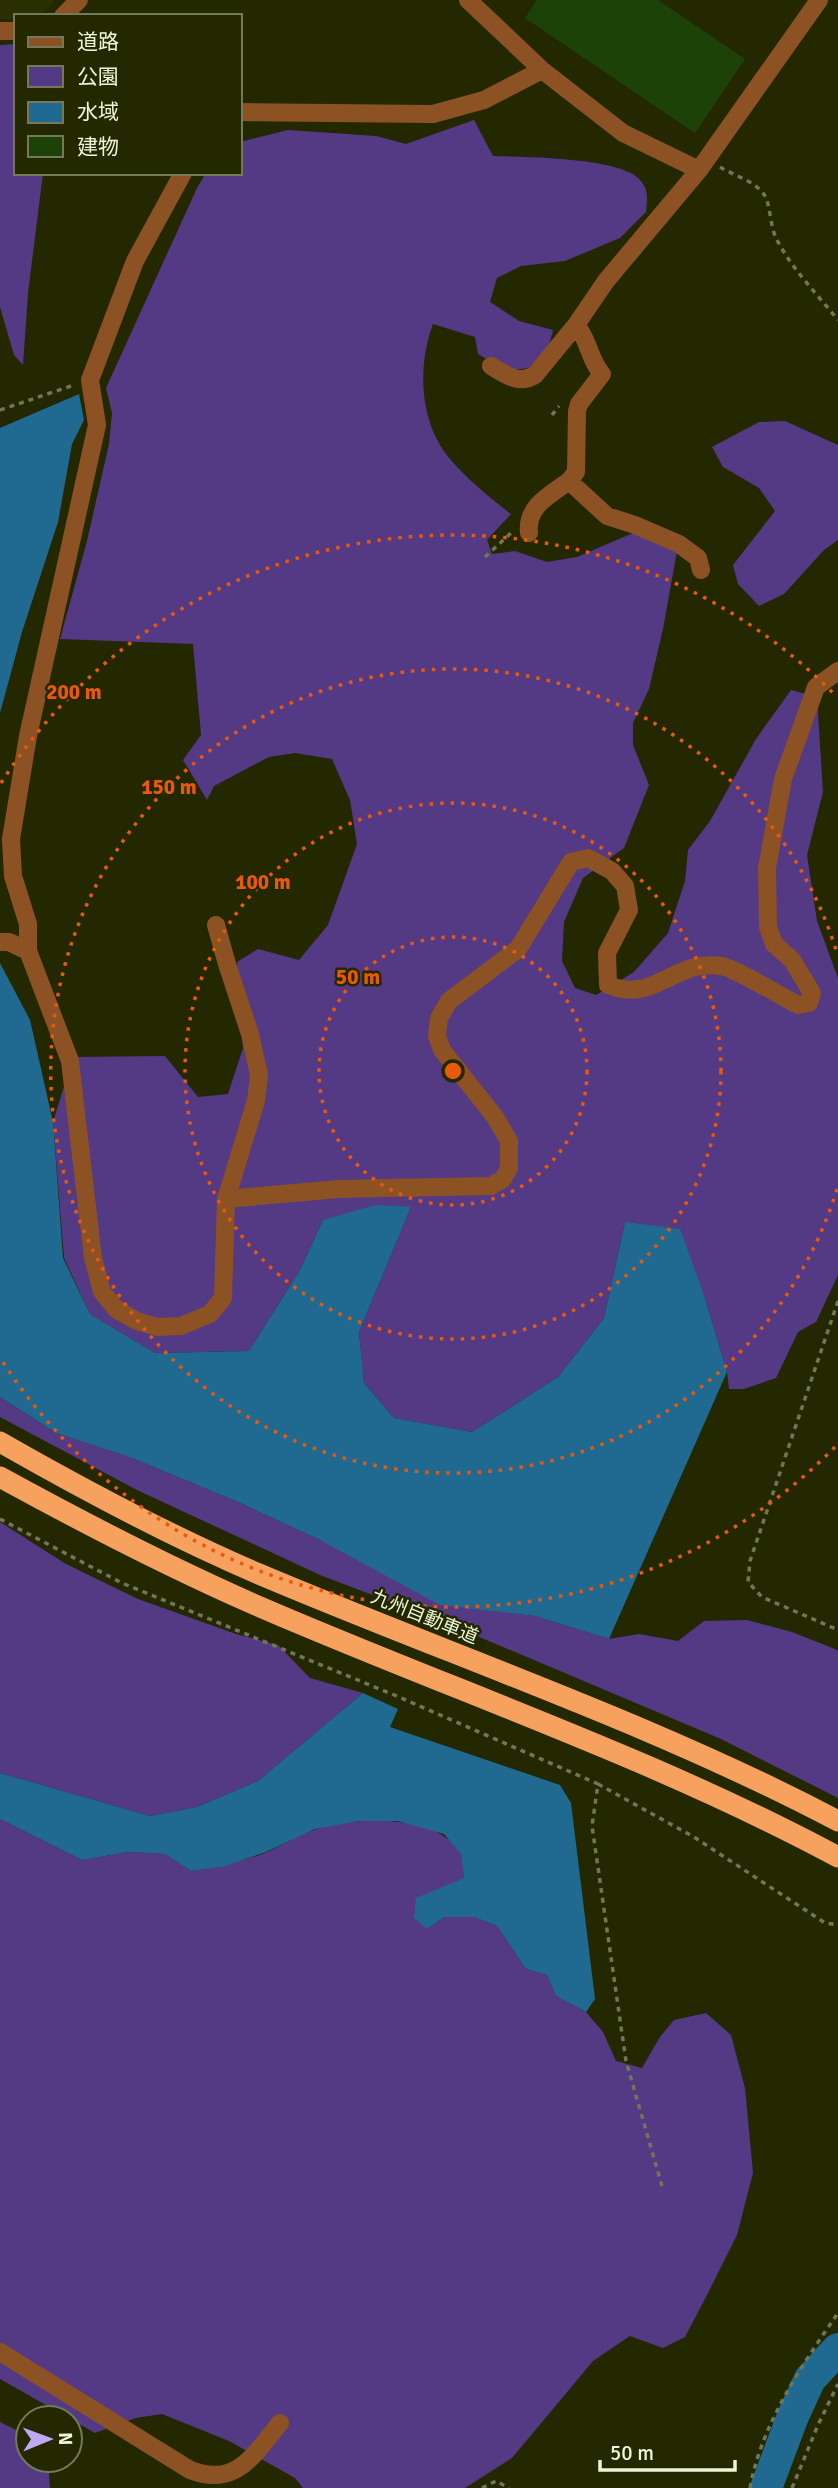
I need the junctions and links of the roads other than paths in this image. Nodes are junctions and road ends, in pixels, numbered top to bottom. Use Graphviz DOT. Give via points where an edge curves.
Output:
graph roads {
  1 [pos="79,0"];
  2 [pos="468,0"];
  3 [pos="819,0"];
  4 [pos="65,14"];
  5 [pos="542,70"];
  6 [pos="242,113"];
  7 [pos="702,165"];
  8 [pos="182,175"];
  9 [pos="576,325"];
  10 [pos="491,366"];
  11 [pos="569,481"];
  12 [pos="528,527"];
  13 [pos="701,570"];
  14 [pos="838,671"];
  15 [pos="216,925"];
  16 [pos="0,942"];
  17 [pos="28,951"];
  18 [pos="226,1199"];
  19 [pos="0,1442"];
  20 [pos="0,1478"];
  21 [pos="838,1821"];
  22 [pos="838,1857"];
  23 [pos="0,2352"];
  24 [pos="280,2423"];
  1 -- 4 [label="street"];
  2 -- 5 [label="street"];
  3 -- 7 [label="street"];
  5 -- 6 [label="street" via="484,100 433,114"];
  5 -- 7 [label="street" via="623,133"];
  7 -- 9 [label="street" via="606,281"];
  8 -- 17 [label="street" via="135,261 90,380 97,425 28,736 11,839 13,876 28,924"];
  9 -- 10 [label="street" via="527,380 509,377"];
  9 -- 11 [label="street" via="602,374 576,411 576,472"];
  11 -- 12 [label="street" via="535,508"];
  11 -- 13 [label="street" via="607,516 679,544 698,558"];
  14 -- 18 [label="street" via="816,687 783,779 767,868 768,927 774,944 792,960 812,993 809,1003 799,1005 722,966 686,968 647,989 623,991 608,985 607,953 629,909 625,886 612,871 588,858 571,862 519,950 449,1001 439,1018 437,1036 442,1050 509,1141 509,1168 503,1179 491,1186 339,1188"];
  15 -- 18 [label="street" via="258,1075 256,1101"];
  16 -- 17 [label="street"];
  17 -- 18 [label="street" via="70,1061 93,1258 102,1292 117,1310 158,1326 181,1326 210,1314 223,1298"];
  19 -- 21 [label="highway, 九州自動車道" via="153,1524 258,1573 600,1709"];
  20 -- 22 [label="highway" via="151,1557 592,1742"];
  23 -- 24 [label="street" via="202,2475 229,2474 243,2466"];
}
